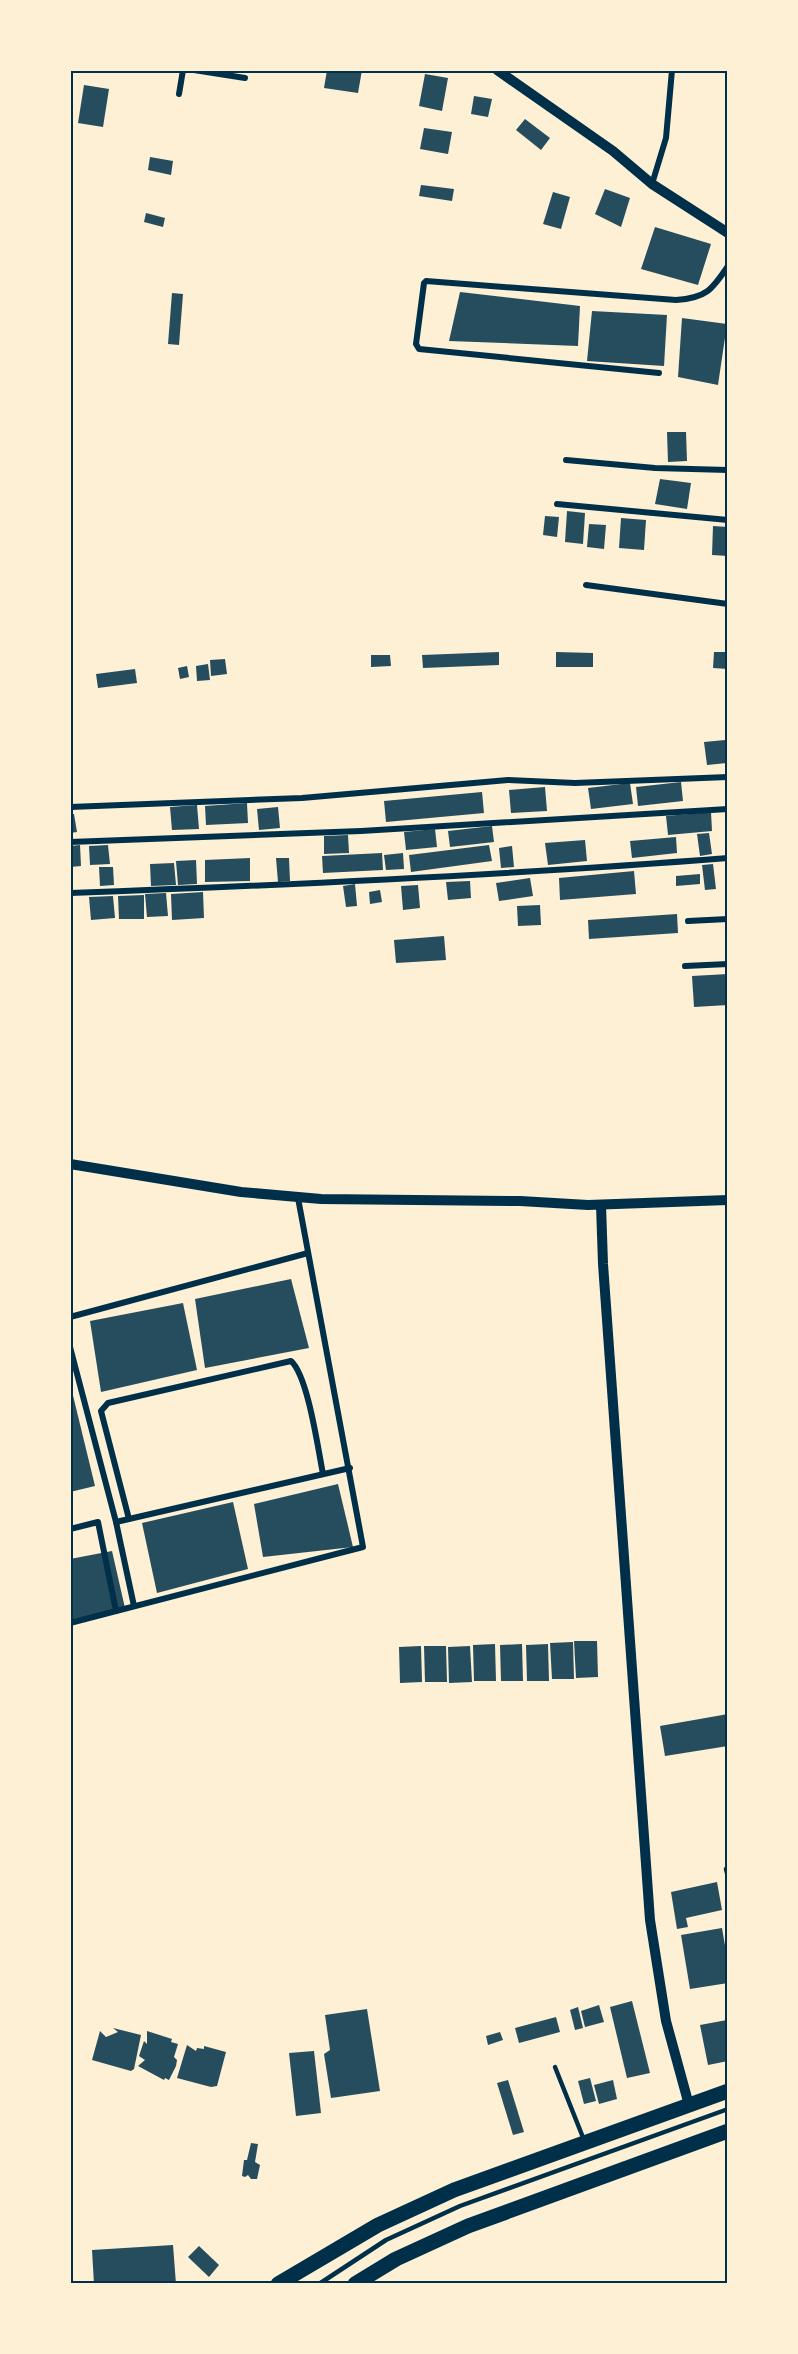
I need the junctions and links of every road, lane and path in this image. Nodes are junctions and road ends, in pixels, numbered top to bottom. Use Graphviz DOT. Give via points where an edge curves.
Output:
graph roads {
  1 [pos="183,70"];
  2 [pos="194,70"];
  3 [pos="497,70"];
  4 [pos="672,70"];
  5 [pos="245,78"];
  6 [pos="179,94"];
  7 [pos="652,184"];
  8 [pos="728,233"];
  9 [pos="728,266"];
  10 [pos="659,373"];
  11 [pos="566,460"];
  12 [pos="728,470"];
  13 [pos="557,504"];
  14 [pos="728,520"];
  15 [pos="586,585"];
  16 [pos="728,604"];
  17 [pos="728,777"];
  18 [pos="70,807"];
  19 [pos="728,808"];
  20 [pos="70,842"];
  21 [pos="728,858"];
  22 [pos="70,893"];
  23 [pos="728,919"];
  24 [pos="688,921"];
  25 [pos="728,964"];
  26 [pos="685,966"];
  27 [pos="70,1164"];
  28 [pos="298,1198"];
  29 [pos="728,1200"];
  30 [pos="601,1205"];
  31 [pos="308,1253"];
  32 [pos="70,1317"];
  33 [pos="70,1347"];
  34 [pos="350,1468"];
  35 [pos="323,1474"];
  36 [pos="129,1519"];
  37 [pos="116,1522"];
  38 [pos="70,1530"];
  39 [pos="134,1606"];
  40 [pos="116,1611"];
  41 [pos="70,1623"];
  42 [pos="726,1869"];
  43 [pos="728,1877"];
  44 [pos="555,2067"];
  45 [pos="728,2091"];
  46 [pos="689,2105"];
  47 [pos="728,2109"];
  48 [pos="728,2131"];
  49 [pos="585,2143"];
  50 [pos="359,2281"];
  51 [pos="278,2283"];
  52 [pos="319,2283"];
  1 -- 6 [label="street"];
  2 -- 5 [label="street"];
  3 -- 7 [label="street" via="613,151"];
  4 -- 7 [label="street" via="666,138"];
  7 -- 8 [label="street"];
  9 -- 10 [label="street" via="709,291 676,300 424,283 418,349"];
  11 -- 12 [label="street"];
  13 -- 14 [label="street"];
  15 -- 16 [label="street"];
  17 -- 18 [label="street" via="575,783 508,780 302,798"];
  19 -- 20 [label="street" via="361,831"];
  21 -- 22 [label="street" via="554,872"];
  23 -- 24 [label="street"];
  25 -- 26 [label="street"];
  27 -- 28 [label="street"];
  28 -- 30 [label="street"];
  28 -- 31 [label="street"];
  29 -- 30 [label="street"];
  30 -- 46 [label="street" via="650,1920 666,2021"];
  31 -- 32 [label="street"];
  31 -- 34 [label="street"];
  33 -- 37 [label="street"];
  34 -- 35 [label="street"];
  34 -- 39 [label="street" via="363,1547"];
  35 -- 36 [label="street"];
  35 -- 36 [label="street" via="304,1386 291,1361 120,1400 108,1403 101,1411"];
  36 -- 37 [label="street"];
  37 -- 39 [label="street"];
  38 -- 40 [label="street" via="98,1522"];
  39 -- 40 [label="street"];
  40 -- 41 [label="street"];
  42 -- 43 [label="lane"];
  44 -- 49 [label="lane"];
  45 -- 46 [label="main road"];
  46 -- 49 [label="main road"];
  47 -- 52 [label="lane" via="460,2206 386,2240"];
  48 -- 50 [label="main road" via="468,2226"];
  49 -- 51 [label="main road" via="454,2190 378,2225"];
}
